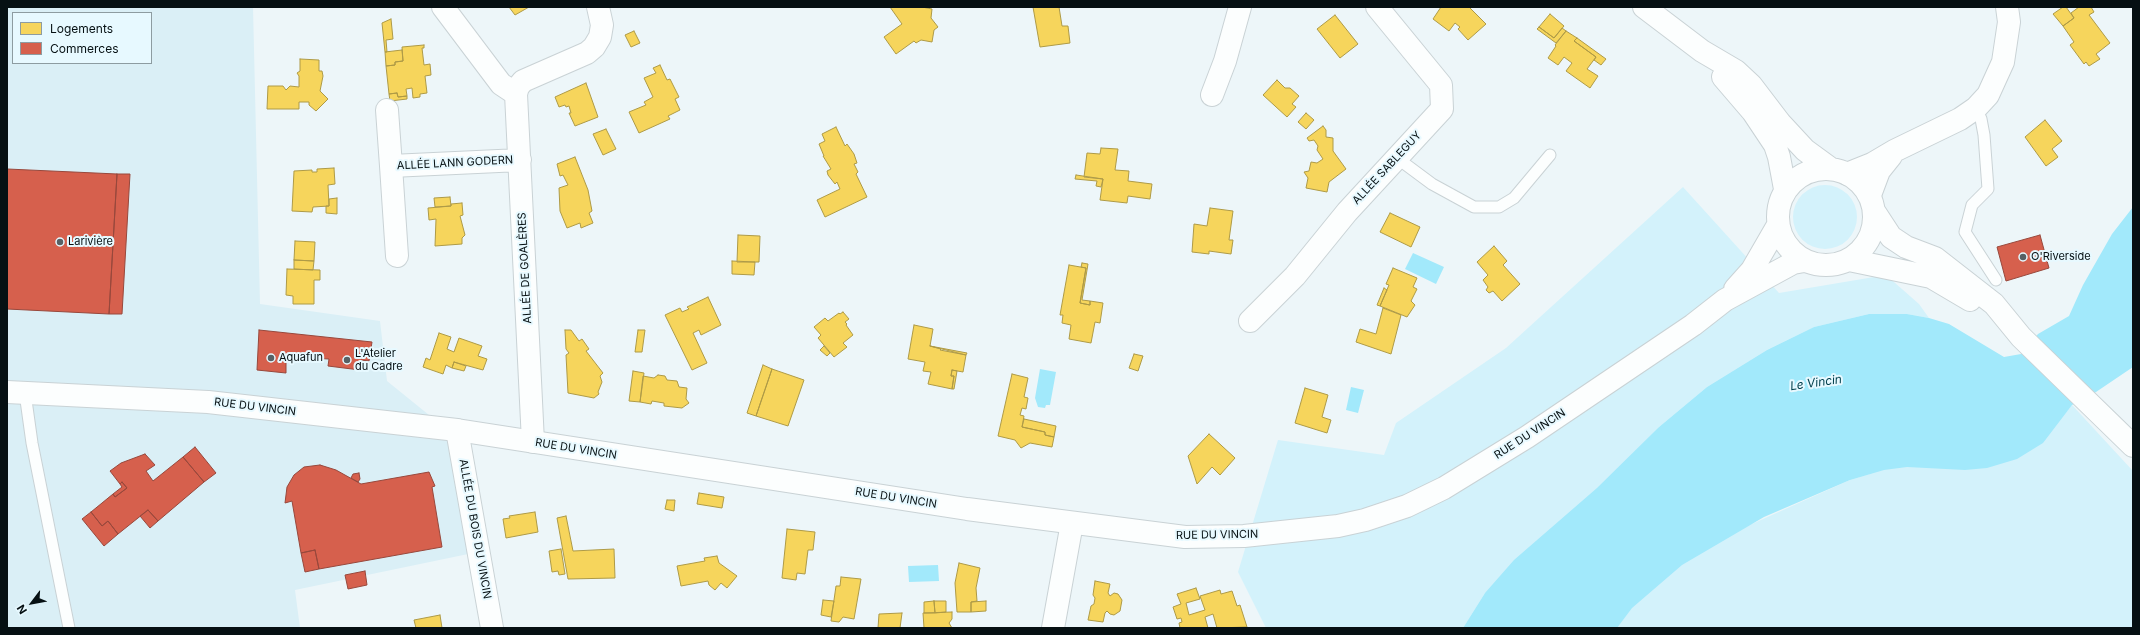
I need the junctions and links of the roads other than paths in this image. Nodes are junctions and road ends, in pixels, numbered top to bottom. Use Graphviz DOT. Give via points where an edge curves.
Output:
graph roads {
  1 [pos="443,7"];
  2 [pos="598,7"];
  3 [pos="1240,7"];
  4 [pos="1376,7"];
  5 [pos="1644,7"];
  6 [pos="2007,7"];
  7 [pos="1702,50"];
  8 [pos="516,94"];
  9 [pos="1212,95"];
  10 [pos="1976,108"];
  11 [pos="387,110"];
  12 [pos="1894,151"];
  13 [pos="1550,155"];
  14 [pos="1397,158"];
  15 [pos="520,160"];
  16 [pos="391,166"];
  17 [pos="1839,171"];
  18 [pos="1785,190"];
  19 [pos="1872,203"];
  20 [pos="1778,225"];
  21 [pos="397,256"];
  22 [pos="1849,260"];
  23 [pos="1804,261"];
  24 [pos="1996,280"];
  25 [pos="1725,300"];
  26 [pos="1250,321"];
  27 [pos="2021,337"];
  28 [pos="16,393"];
  29 [pos="457,430"];
  30 [pos="533,442"];
  31 [pos="2133,446"];
  32 [pos="1072,523"];
  33 [pos="69,628"];
  34 [pos="492,628"];
  35 [pos="1053,628"];
  1 -- 8 [label="main road" via="500,84"];
  2 -- 8 [label="main road" via="602,25 600,37 594,47 588,53 523,81"];
  3 -- 9 [label="main road" via="1225,61"];
  4 -- 14 [label="main road, ALLÉE SABLEGUY" via="1441,85 1442,109"];
  5 -- 7 [label="main road"];
  6 -- 10 [label="main road" via="2008,29 2003,62 1988,95"];
  7 -- 17 [label="main road" via="1736,71 1751,85 1805,150"];
  7 -- 18 [label="main road" via="1753,112 1775,145"];
  8 -- 15 [label="main road, ALLÉE DE GOALÈRES"];
  10 -- 12 [label="main road" via="1960,119"];
  10 -- 24 [label="lane" via="1984,135 1988,189 1972,205 1965,232"];
  11 -- 16 [label="main road, ALLÉE LANN GODERN"];
  12 -- 17 [label="main road" via="1872,164"];
  12 -- 19 [label="main road" via="1879,171"];
  13 -- 14 [label="lane" via="1514,198 1499,207 1474,207 1432,184"];
  14 -- 26 [label="main road, ALLÉE SABLEGUY" via="1347,212 1295,276"];
  15 -- 16 [label="main road, ALLÉE LANN GODERN"];
  15 -- 30 [label="main road, ALLÉE DE GOALÈRES"];
  16 -- 21 [label="main road, ALLÉE LANN GODERN"];
  17 -- 18 [label="main road" via="1818,169 1806,173"];
  17 -- 19 [label="main road" via="1860,183"];
  18 -- 20 [label="main road" via="1777,212"];
  19 -- 22 [label="main road" via="1874,225 1869,239 1861,251"];
  19 -- 27 [label="main road" via="1891,237 1906,247 1935,258 1969,284 1994,304"];
  20 -- 23 [label="main road" via="1782,240"];
  20 -- 25 [label="main road, RUE DU VINCIN" via="1752,270"];
  22 -- 23 [label="main road" via="1827,266"];
  22 -- 27 [label="main road" via="1931,277 1959,292"];
  23 -- 25 [label="main road, RUE DU VINCIN" via="1793,263"];
  25 -- 32 [label="main road, RUE DU VINCIN" via="1694,324 1527,436 1444,488 1407,506 1338,526 1259,535 1185,537"];
  27 -- 31 [label="main road"];
  28 -- 29 [label="main road, RUE DU VINCIN" via="208,402"];
  28 -- 33 [label="lane" via="32,442"];
  29 -- 30 [label="main road, RUE DU VINCIN"];
  29 -- 34 [label="main road, ALLÉE DU BOIS DU VINCIN"];
  30 -- 32 [label="main road, RUE DU VINCIN"];
  32 -- 35 [label="main road"];
}
